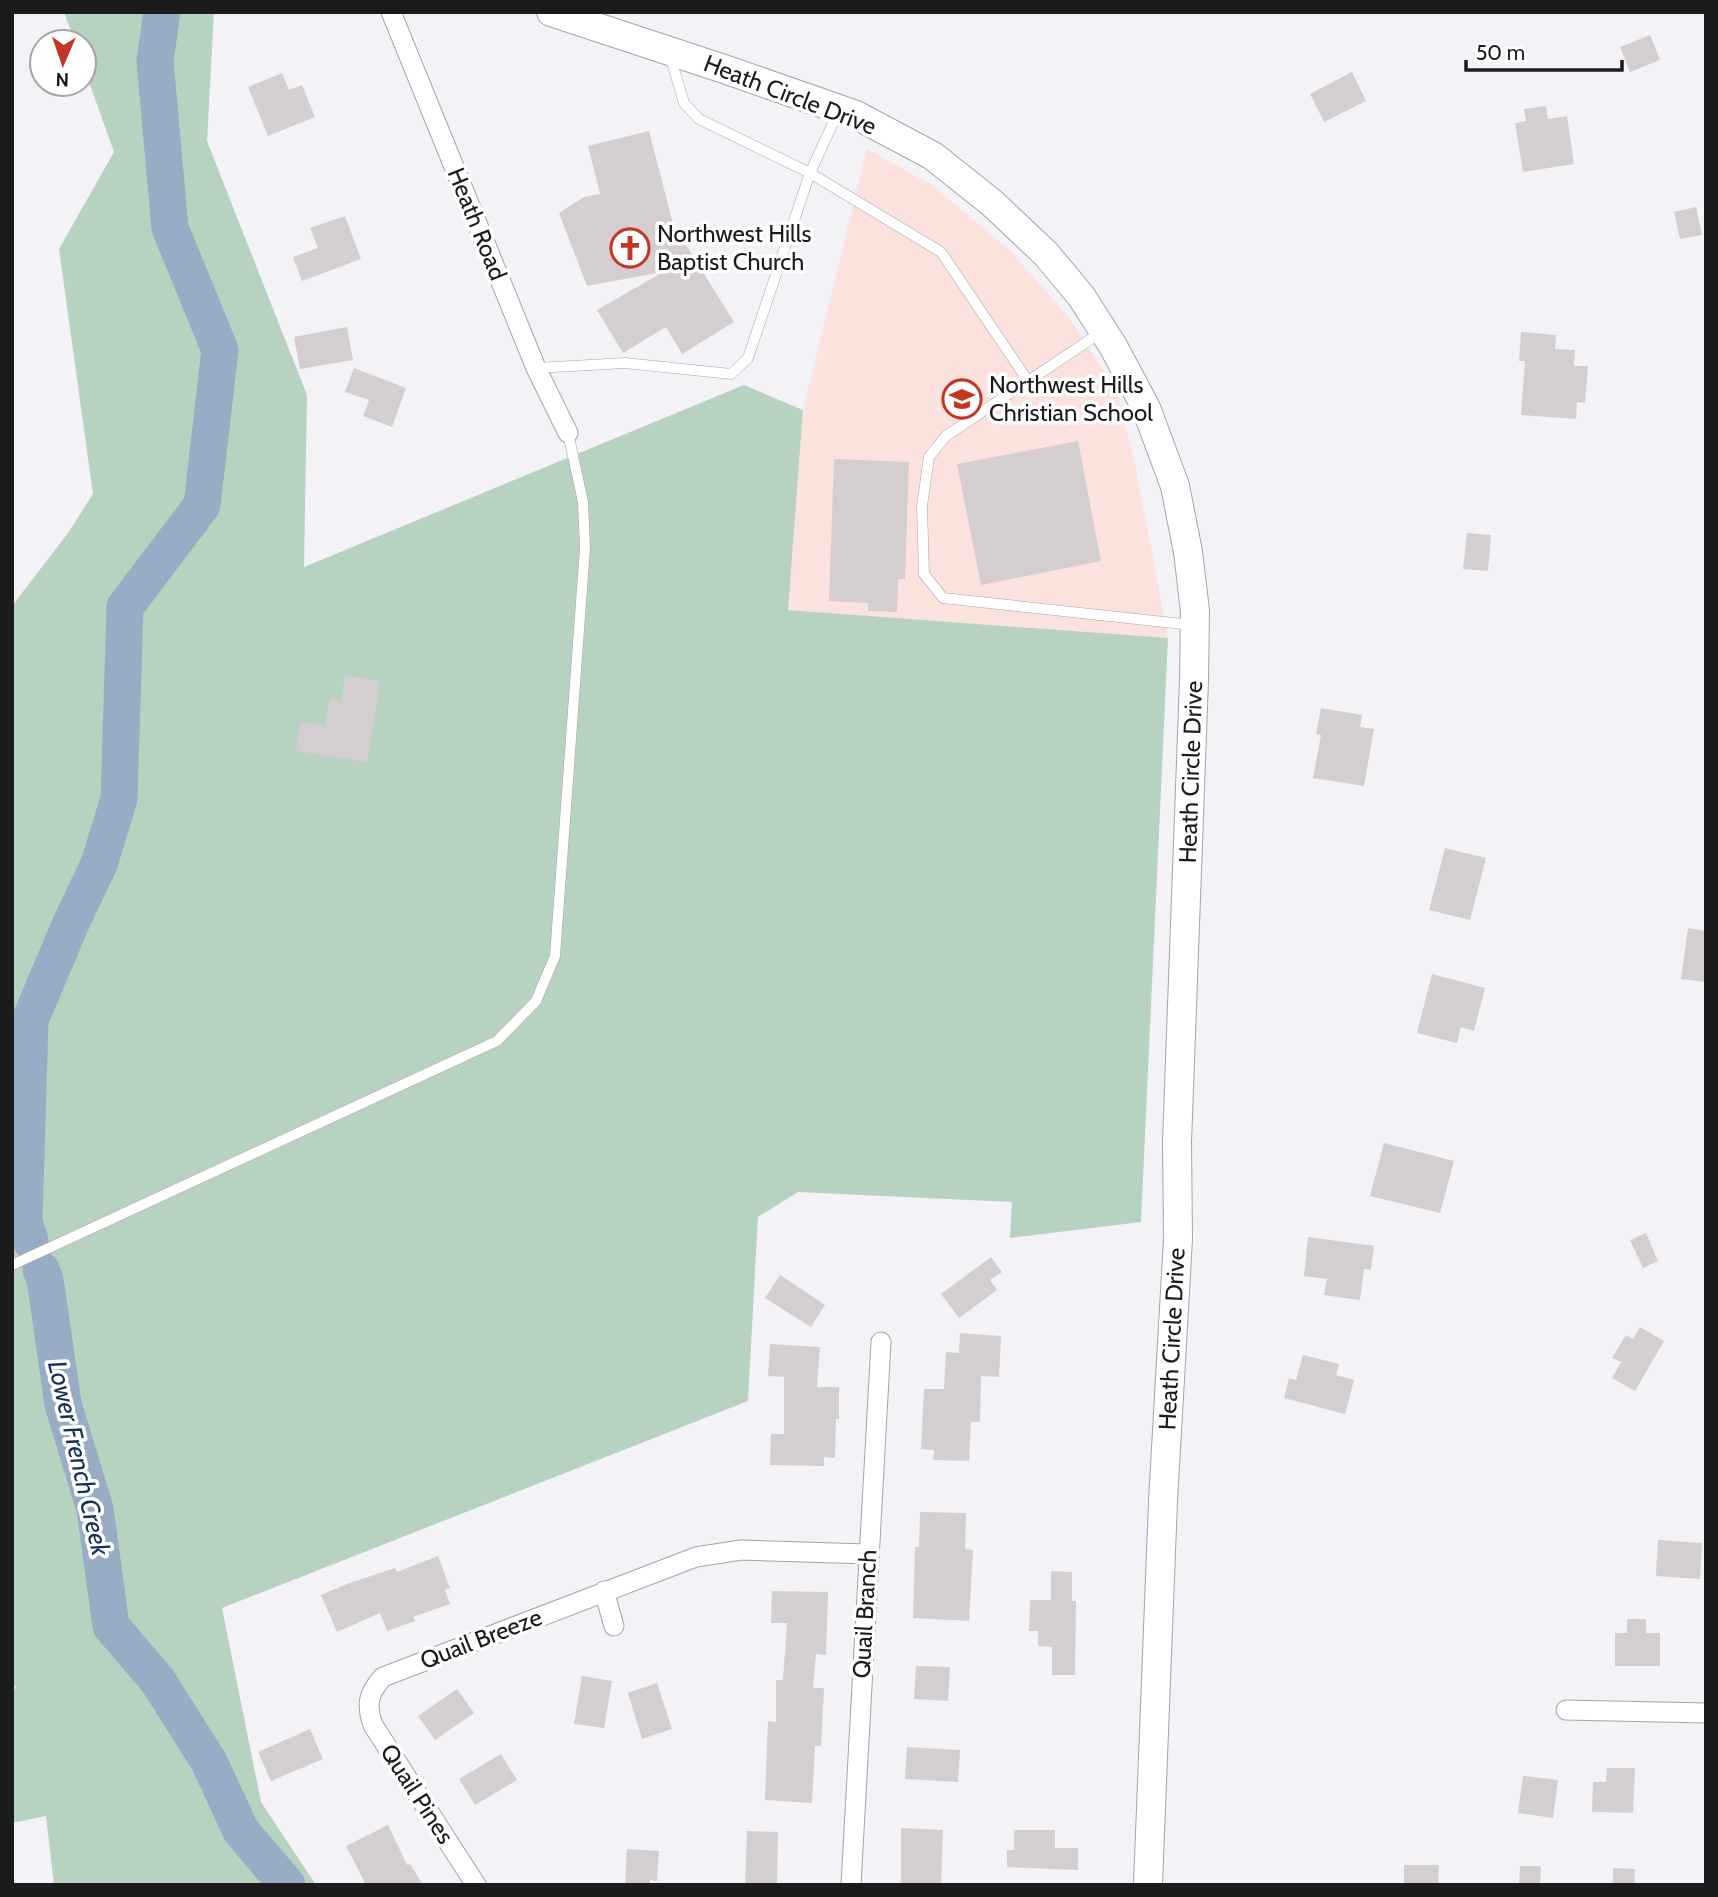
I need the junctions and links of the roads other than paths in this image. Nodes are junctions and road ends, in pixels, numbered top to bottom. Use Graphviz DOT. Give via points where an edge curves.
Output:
graph roads {
  1 [pos="391,12"];
  2 [pos="551,12"];
  3 [pos="668,50"];
  4 [pos="839,110"];
  5 [pos="810,173"];
  6 [pos="1103,331"];
  7 [pos="536,368"];
  8 [pos="1028,381"];
  9 [pos="568,433"];
  10 [pos="1195,625"];
  11 [pos="12,1265"];
  12 [pos="881,1342"];
  13 [pos="868,1554"];
  14 [pos="604,1591"];
  15 [pos="614,1626"];
  16 [pos="368,1699"];
  17 [pos="1566,1710"];
  18 [pos="1706,1713"];
  19 [pos="475,1885"];
  20 [pos="851,1885"];
  21 [pos="1148,1885"];
  1 -- 7 [label="street, Heath Road"];
  2 -- 3 [label="street, Heath Circle Drive"];
  3 -- 4 [label="street, Heath Circle Drive"];
  3 -- 5 [label="lane" via="684,103 699,120"];
  4 -- 5 [label="lane"];
  4 -- 6 [label="street, Heath Circle Drive" via="933,156 992,203 1046,254"];
  5 -- 7 [label="lane" via="748,358 731,374 625,363"];
  5 -- 8 [label="lane" via="941,251"];
  6 -- 8 [label="lane"];
  6 -- 10 [label="street, Heath Circle Drive" via="1146,408 1175,486"];
  7 -- 9 [label="street, Heath Road"];
  8 -- 10 [label="lane" via="946,436 929,457 922,506 924,574 943,598"];
  9 -- 11 [label="lane" via="583,502 585,548 555,956 536,1002 497,1041"];
  10 -- 21 [label="street, Heath Circle Drive" via="1177,1142 1178,1240"];
  12 -- 13 [label="street, Quail Branch"];
  13 -- 14 [label="street, Quail Breeze" via="764,1549 718,1552"];
  13 -- 20 [label="street, Quail Branch"];
  14 -- 15 [label="street"];
  14 -- 16 [label="street, Quail Breeze" via="393,1672 383,1677"];
  16 -- 19 [label="street, Quail Pines" via="373,1726"];
  17 -- 18 [label="street"];
}
